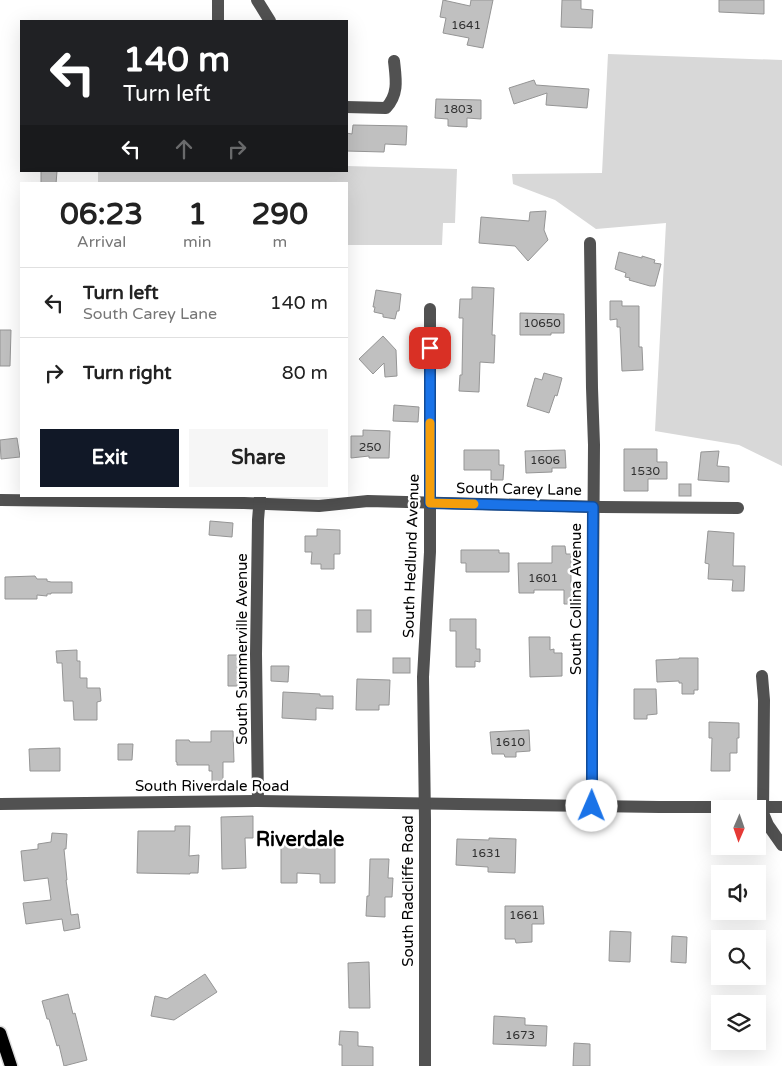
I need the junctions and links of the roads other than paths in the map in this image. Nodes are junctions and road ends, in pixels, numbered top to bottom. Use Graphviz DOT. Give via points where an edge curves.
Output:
graph roads {
  1 [pos="218,0"];
  2 [pos="257,0"];
  3 [pos="218,20"];
  4 [pos="269,20"];
  5 [pos="394,61"];
  6 [pos="348,107"];
  7 [pos="590,243"];
  8 [pos="430,309"];
  9 [pos="0,500"];
  10 [pos="260,500"];
  11 [pos="430,503"];
  12 [pos="593,507"];
  13 [pos="738,508"];
  14 [pos="762,676"];
  15 [pos="762,800"];
  16 [pos="258,801"];
  17 [pos="0,804"];
  18 [pos="424,804"];
  19 [pos="592,806"];
  20 [pos="711,807"];
  21 [pos="766,807"];
  22 [pos="782,807"];
  23 [pos="766,822"];
  24 [pos="782,845"];
  25 [pos="0,1033"];
  26 [pos="11,1066"];
  27 [pos="425,1066"];
  1 -- 3 [label="street"];
  2 -- 4 [label="street"];
  5 -- 6 [label="street" via="396,80 392,102 386,108"];
  7 -- 12 [label="street, South Collina Avenue"];
  8 -- 11 [label="street, South Hedlund Avenue"];
  9 -- 10 [label="street, South Carey Lane"];
  10 -- 11 [label="street, South Carey Lane" via="319,506 368,501"];
  10 -- 16 [label="street, South Summerville Avenue" via="256,654"];
  11 -- 12 [label="street, South Carey Lane"];
  11 -- 18 [label="street, South Hedlund Avenue" via="430,576 423,677"];
  12 -- 13 [label="street, South Carey Lane"];
  12 -- 19 [label="street, South Collina Avenue"];
  14 -- 15 [label="street"];
  16 -- 17 [label="street, South Riverdale Road"];
  16 -- 18 [label="street, South Riverdale Road"];
  18 -- 19 [label="street, South Radcliffe Road"];
  18 -- 27 [label="street, South Radcliffe Road"];
  19 -- 20 [label="street, South Radcliffe Road"];
  21 -- 22 [label="street, South Radcliffe Road"];
  23 -- 24 [label="street"];
  25 -- 26 [label="main road"];
}
